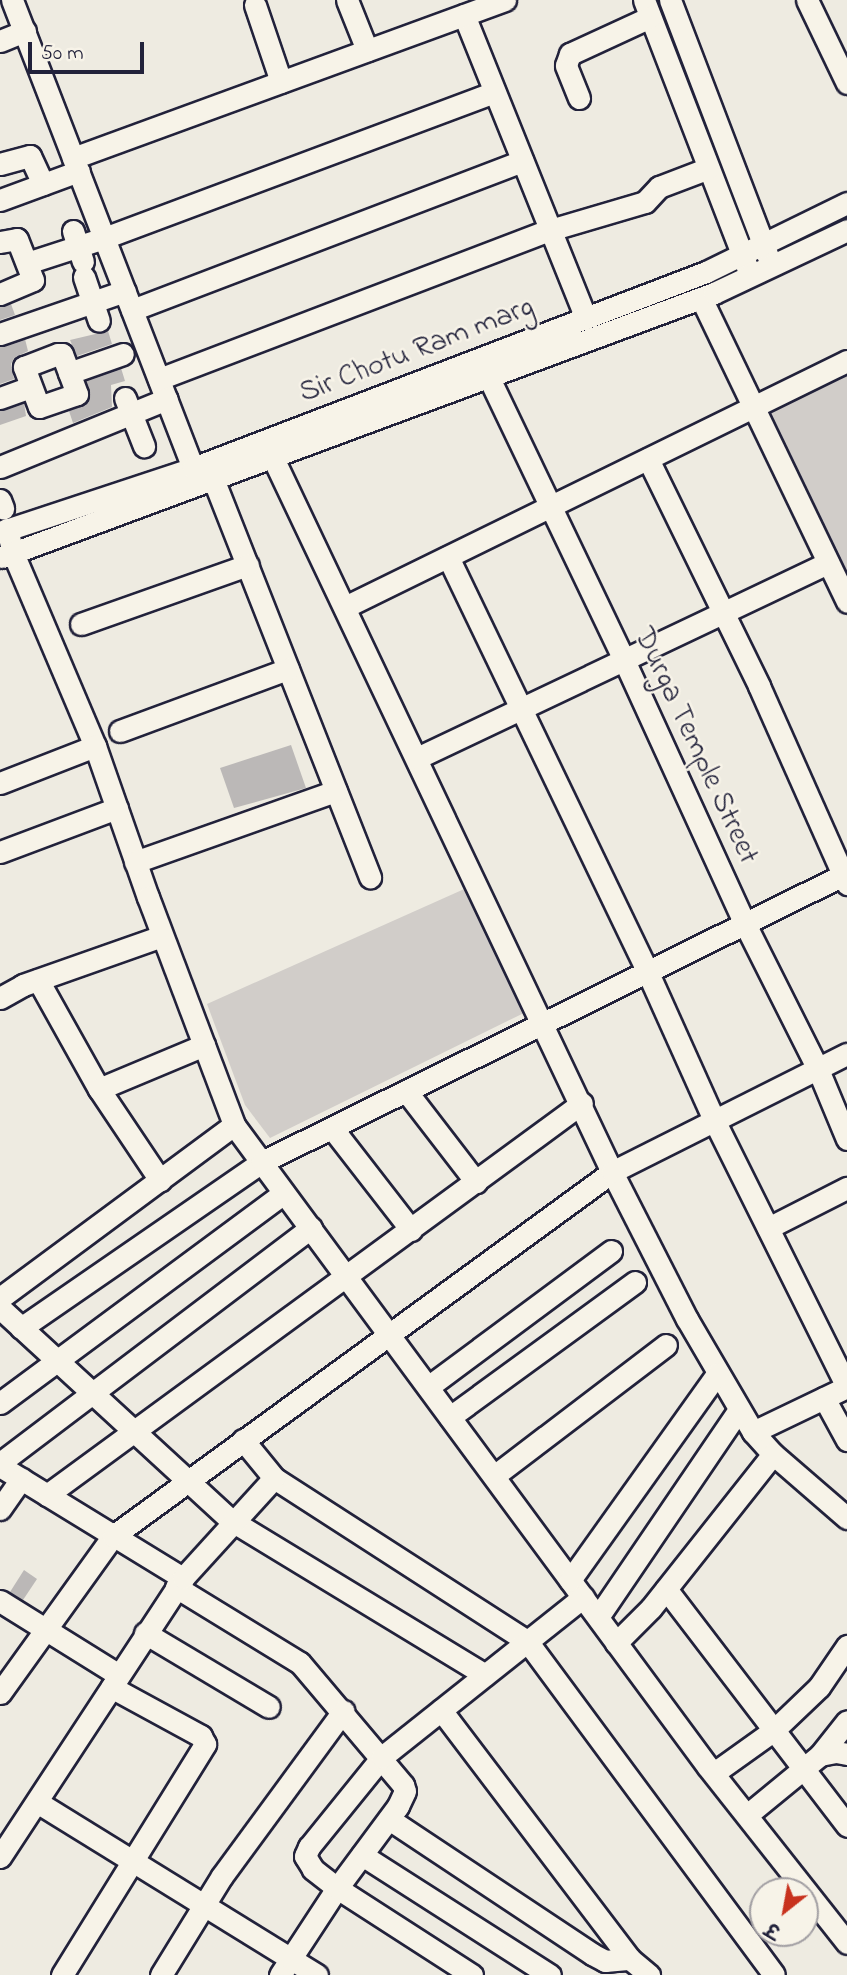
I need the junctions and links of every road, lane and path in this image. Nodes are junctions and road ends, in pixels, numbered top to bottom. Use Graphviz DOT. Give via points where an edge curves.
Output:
graph roads {
  1 [pos="12,0"];
  2 [pos="347,0"];
  3 [pos="505,0"];
  4 [pos="670,0"];
  5 [pos="807,0"];
  6 [pos="255,5"];
  7 [pos="647,8"];
  8 [pos="464,15"];
  9 [pos="24,31"];
  10 [pos="0,41"];
  11 [pos="367,50"];
  12 [pos="281,82"];
  13 [pos="847,83"];
  14 [pos="495,92"];
  15 [pos="579,97"];
  16 [pos="523,161"];
  17 [pos="0,164"];
  18 [pos="76,165"];
  19 [pos="709,168"];
  20 [pos="43,184"];
  21 [pos="0,200"];
  22 [pos="847,203"];
  23 [pos="551,230"];
  24 [pos="847,230"];
  25 [pos="104,238"];
  26 [pos="0,242"];
  27 [pos="764,244"];
  28 [pos="79,254"];
  29 [pos="743,254"];
  30 [pos="27,263"];
  31 [pos="771,266"];
  32 [pos="750,276"];
  33 [pos="0,294"];
  34 [pos="701,298"];
  35 [pos="128,301"];
  36 [pos="95,311"];
  37 [pos="586,318"];
  38 [pos="0,334"];
  39 [pos="123,354"];
  40 [pos="847,360"];
  41 [pos="489,378"];
  42 [pos="159,379"];
  43 [pos="0,398"];
  44 [pos="167,399"];
  45 [pos="128,406"];
  46 [pos="753,407"];
  47 [pos="144,446"];
  48 [pos="274,458"];
  49 [pos="648,459"];
  50 [pos="0,467"];
  51 [pos="193,468"];
  52 [pos="214,481"];
  53 [pos="551,507"];
  54 [pos="4,530"];
  55 [pos="7,556"];
  56 [pos="448,557"];
  57 [pos="828,563"];
  58 [pos="248,565"];
  59 [pos="847,602"];
  60 [pos="345,607"];
  61 [pos="723,613"];
  62 [pos="81,624"];
  63 [pos="624,660"];
  64 [pos="288,669"];
  65 [pos="521,709"];
  66 [pos="120,731"];
  67 [pos="95,746"];
  68 [pos="417,758"];
  69 [pos="0,783"];
  70 [pos="336,791"];
  71 [pos="117,808"];
  72 [pos="0,852"];
  73 [pos="135,863"];
  74 [pos="370,877"];
  75 [pos="846,878"];
  76 [pos="745,924"];
  77 [pos="162,936"];
  78 [pos="648,973"];
  79 [pos="38,980"];
  80 [pos="0,998"];
  81 [pos="545,1024"];
  82 [pos="204,1045"];
  83 [pos="847,1054"];
  84 [pos="817,1067"];
  85 [pos="99,1089"];
  86 [pos="406,1091"];
  87 [pos="582,1103"];
  88 [pos="714,1120"];
  89 [pos="234,1125"];
  90 [pos="332,1128"];
  91 [pos="847,1139"];
  92 [pos="262,1162"];
  93 [pos="612,1172"];
  94 [pos="160,1180"];
  95 [pos="476,1182"];
  96 [pos="847,1188"];
  97 [pos="284,1193"];
  98 [pos="311,1228"];
  99 [pos="768,1228"];
  100 [pos="411,1230"];
  101 [pos="611,1251"];
  102 [pos="347,1277"];
  103 [pos="635,1282"];
  104 [pos="0,1298"];
  105 [pos="0,1308"];
  106 [pos="21,1328"];
  107 [pos="388,1334"];
  108 [pos="666,1345"];
  109 [pos="55,1359"];
  110 [pos="717,1374"];
  111 [pos="428,1387"];
  112 [pos="847,1387"];
  113 [pos="92,1393"];
  114 [pos="824,1398"];
  115 [pos="0,1403"];
  116 [pos="738,1411"];
  117 [pos="450,1417"];
  118 [pos="752,1432"];
  119 [pos="133,1433"];
  120 [pos="243,1440"];
  121 [pos="847,1440"];
  122 [pos="773,1454"];
  123 [pos="0,1464"];
  124 [pos="494,1476"];
  125 [pos="274,1478"];
  126 [pos="21,1479"];
  127 [pos="188,1482"];
  128 [pos="47,1495"];
  129 [pos="0,1509"];
  130 [pos="847,1518"];
  131 [pos="232,1521"];
  132 [pos="113,1536"];
  133 [pos="179,1583"];
  134 [pos="576,1588"];
  135 [pos="666,1589"];
  136 [pos="0,1601"];
  137 [pos="598,1616"];
  138 [pos="46,1629"];
  139 [pos="145,1633"];
  140 [pos="527,1641"];
  141 [pos="616,1643"];
  142 [pos="847,1646"];
  143 [pos="485,1675"];
  144 [pos="115,1681"];
  145 [pos="0,1693"];
  146 [pos="269,1707"];
  147 [pos="441,1710"];
  148 [pos="342,1711"];
  149 [pos="847,1721"];
  150 [pos="775,1730"];
  151 [pos="847,1754"];
  152 [pos="382,1757"];
  153 [pos="812,1762"];
  154 [pos="714,1773"];
  155 [pos="37,1802"];
  156 [pos="747,1815"];
  157 [pos="389,1819"];
  158 [pos="847,1826"];
  159 [pos="3,1848"];
  160 [pos="362,1855"];
  161 [pos="133,1861"];
  162 [pos="337,1888"];
  163 [pos="203,1904"];
  164 [pos="847,1943"];
  165 [pos="630,1959"];
  166 [pos="286,1967"];
  167 [pos="62,1975"];
  168 [pos="161,1975"];
  169 [pos="317,1975"];
  170 [pos="472,1975"];
  171 [pos="550,1975"];
  172 [pos="649,1975"];
  173 [pos="774,1975"];
  1 -- 9 [label="street"];
  2 -- 11 [label="street"];
  3 -- 8 [label="street"];
  4 -- 27 [label="street"];
  5 -- 13 [label="street"];
  6 -- 12 [label="street"];
  7 -- 15 [label="street" via="570,54 566,65"];
  7 -- 19 [label="street"];
  8 -- 11 [label="street"];
  8 -- 14 [label="street"];
  9 -- 10 [label="street"];
  9 -- 18 [label="street"];
  11 -- 12 [label="street"];
  12 -- 18 [label="street"];
  14 -- 16 [label="street"];
  14 -- 25 [label="street"];
  16 -- 23 [label="street"];
  16 -- 35 [label="street"];
  17 -- 20 [label="street" via="30,156"];
  18 -- 20 [label="street"];
  18 -- 25 [label="street"];
  19 -- 23 [label="street" via="659,187 645,202"];
  19 -- 29 [label="street"];
  20 -- 21 [label="street"];
  22 -- 27 [label="street, Sir Chotu Ram marg"];
  23 -- 37 [label="street"];
  23 -- 42 [label="street"];
  24 -- 31 [label="street, Sir Chotu Ram marg"];
  25 -- 28 [label="street"];
  25 -- 35 [label="street"];
  26 -- 30 [label="street" via="16,237"];
  27 -- 29 [label="street, Sir Chotu Ram marg"];
  27 -- 31 [label="street"];
  28 -- 30 [label="street"];
  28 -- 36 [label="street"];
  29 -- 32 [label="street"];
  29 -- 37 [label="street, Sir Chotu Ram marg"];
  30 -- 33 [label="street" via="33,282"];
  31 -- 32 [label="street, Sir Chotu Ram marg"];
  32 -- 34 [label="street, Sir Chotu Ram marg"];
  34 -- 41 [label="street, Sir Chotu Ram marg"];
  34 -- 46 [label="street"];
  35 -- 36 [label="street"];
  35 -- 42 [label="street"];
  36 -- 38 [label="street"];
  37 -- 51 [label="street, Sir Chotu Ram marg"];
  39 -- 43 [label="street" via="69,373 77,394 41,408 30,387"];
  40 -- 46 [label="street"];
  41 -- 48 [label="street, Sir Chotu Ram marg"];
  41 -- 53 [label="street, Durga Temple Street"];
  42 -- 44 [label="street"];
  44 -- 45 [label="street"];
  44 -- 51 [label="street"];
  45 -- 47 [label="street"];
  45 -- 50 [label="street"];
  46 -- 49 [label="street"];
  46 -- 57 [label="street"];
  48 -- 52 [label="street, Sir Chotu Ram marg"];
  48 -- 60 [label="street"];
  49 -- 53 [label="street"];
  49 -- 61 [label="street"];
  51 -- 54 [label="street, Sir Chotu Ram marg"];
  52 -- 55 [label="street, Sir Chotu Ram marg"];
  52 -- 58 [label="street"];
  53 -- 56 [label="street"];
  53 -- 63 [label="street, Durga Temple Street"];
  54 -- 55 [label="street"];
  55 -- 67 [label="street"];
  56 -- 60 [label="street"];
  56 -- 65 [label="street"];
  57 -- 59 [label="street"];
  57 -- 61 [label="street"];
  58 -- 62 [label="street"];
  58 -- 64 [label="street"];
  60 -- 68 [label="street"];
  61 -- 63 [label="street"];
  61 -- 75 [label="street"];
  63 -- 65 [label="street"];
  63 -- 76 [label="street, Durga Temple Street"];
  64 -- 66 [label="street"];
  64 -- 70 [label="street"];
  65 -- 68 [label="street"];
  65 -- 78 [label="street"];
  67 -- 69 [label="street"];
  67 -- 71 [label="street"];
  68 -- 81 [label="street"];
  70 -- 73 [label="street"];
  70 -- 74 [label="street"];
  71 -- 72 [label="street"];
  71 -- 73 [label="street"];
  73 -- 77 [label="street"];
  75 -- 76 [label="street"];
  76 -- 78 [label="street"];
  76 -- 84 [label="street, Durga Temple Street"];
  77 -- 79 [label="street"];
  77 -- 82 [label="street"];
  78 -- 81 [label="street"];
  78 -- 88 [label="street"];
  79 -- 80 [label="street"];
  79 -- 85 [label="street"];
  81 -- 86 [label="street"];
  81 -- 87 [label="street"];
  82 -- 85 [label="street"];
  82 -- 89 [label="street"];
  83 -- 84 [label="street"];
  84 -- 88 [label="street"];
  84 -- 91 [label="street, Durga Temple Street"];
  85 -- 94 [label="street"];
  86 -- 90 [label="street"];
  86 -- 95 [label="street"];
  87 -- 93 [label="street"];
  87 -- 95 [label="street"];
  88 -- 93 [label="street"];
  88 -- 99 [label="street"];
  89 -- 92 [label="street"];
  89 -- 94 [label="street"];
  90 -- 92 [label="street"];
  90 -- 100 [label="street"];
  92 -- 97 [label="street"];
  92 -- 106 [label="street"];
  93 -- 107 [label="street"];
  93 -- 110 [label="street"];
  94 -- 104 [label="street"];
  95 -- 100 [label="street"];
  96 -- 99 [label="street"];
  97 -- 98 [label="street"];
  97 -- 109 [label="street"];
  98 -- 102 [label="street"];
  98 -- 113 [label="street"];
  99 -- 112 [label="street"];
  100 -- 102 [label="street"];
  101 -- 111 [label="street"];
  102 -- 107 [label="street"];
  102 -- 119 [label="street"];
  103 -- 117 [label="street"];
  105 -- 106 [label="street"];
  106 -- 109 [label="street"];
  107 -- 111 [label="street"];
  107 -- 120 [label="street"];
  108 -- 124 [label="street"];
  109 -- 113 [label="street"];
  109 -- 115 [label="street"];
  110 -- 116 [label="street"];
  110 -- 134 [label="street"];
  111 -- 117 [label="street"];
  112 -- 114 [label="street"];
  113 -- 119 [label="street"];
  113 -- 123 [label="street"];
  114 -- 118 [label="street"];
  114 -- 121 [label="street"];
  116 -- 118 [label="street"];
  116 -- 137 [label="street"];
  117 -- 124 [label="street"];
  118 -- 122 [label="street"];
  119 -- 127 [label="street"];
  119 -- 128 [label="street"];
  120 -- 125 [label="street"];
  120 -- 127 [label="street"];
  122 -- 130 [label="street"];
  122 -- 135 [label="street"];
  123 -- 126 [label="street"];
  124 -- 134 [label="street"];
  125 -- 131 [label="street"];
  125 -- 140 [label="street"];
  126 -- 128 [label="street"];
  126 -- 129 [label="street"];
  127 -- 131 [label="street"];
  127 -- 132 [label="street"];
  128 -- 132 [label="street"];
  131 -- 133 [label="street"];
  131 -- 143 [label="street"];
  132 -- 133 [label="street"];
  132 -- 138 [label="street"];
  133 -- 139 [label="street"];
  133 -- 148 [label="street" via="300,1663"];
  134 -- 137 [label="street"];
  134 -- 140 [label="street"];
  135 -- 141 [label="street"];
  135 -- 150 [label="street"];
  136 -- 138 [label="street"];
  137 -- 141 [label="street"];
  138 -- 144 [label="street"];
  138 -- 145 [label="street"];
  139 -- 144 [label="street"];
  139 -- 146 [label="street"];
  140 -- 143 [label="street"];
  140 -- 173 [label="street"];
  141 -- 154 [label="street"];
  142 -- 150 [label="street" via="819,1687"];
  143 -- 147 [label="street"];
  144 -- 155 [label="street"];
  144 -- 161 [label="street" via="205,1740"];
  147 -- 152 [label="street"];
  147 -- 165 [label="street"];
  148 -- 152 [label="street"];
  148 -- 163 [label="street"];
  149 -- 153 [label="street"];
  150 -- 153 [label="street"];
  150 -- 154 [label="street"];
  151 -- 153 [label="street" via="836,1752"];
  152 -- 157 [label="street" via="405,1791"];
  152 -- 162 [label="street" via="305,1856 313,1869"];
  153 -- 156 [label="street"];
  153 -- 158 [label="street"];
  154 -- 156 [label="street"];
  155 -- 159 [label="street"];
  155 -- 161 [label="street"];
  156 -- 164 [label="street"];
  157 -- 160 [label="street"];
  157 -- 165 [label="street" via="592,1954 605,1961"];
  160 -- 162 [label="street"];
  160 -- 171 [label="street"];
  161 -- 163 [label="street"];
  161 -- 167 [label="street"];
  162 -- 166 [label="street"];
  162 -- 170 [label="street"];
  163 -- 166 [label="street"];
  163 -- 168 [label="street"];
  165 -- 172 [label="street"];
  166 -- 169 [label="street"];
}
